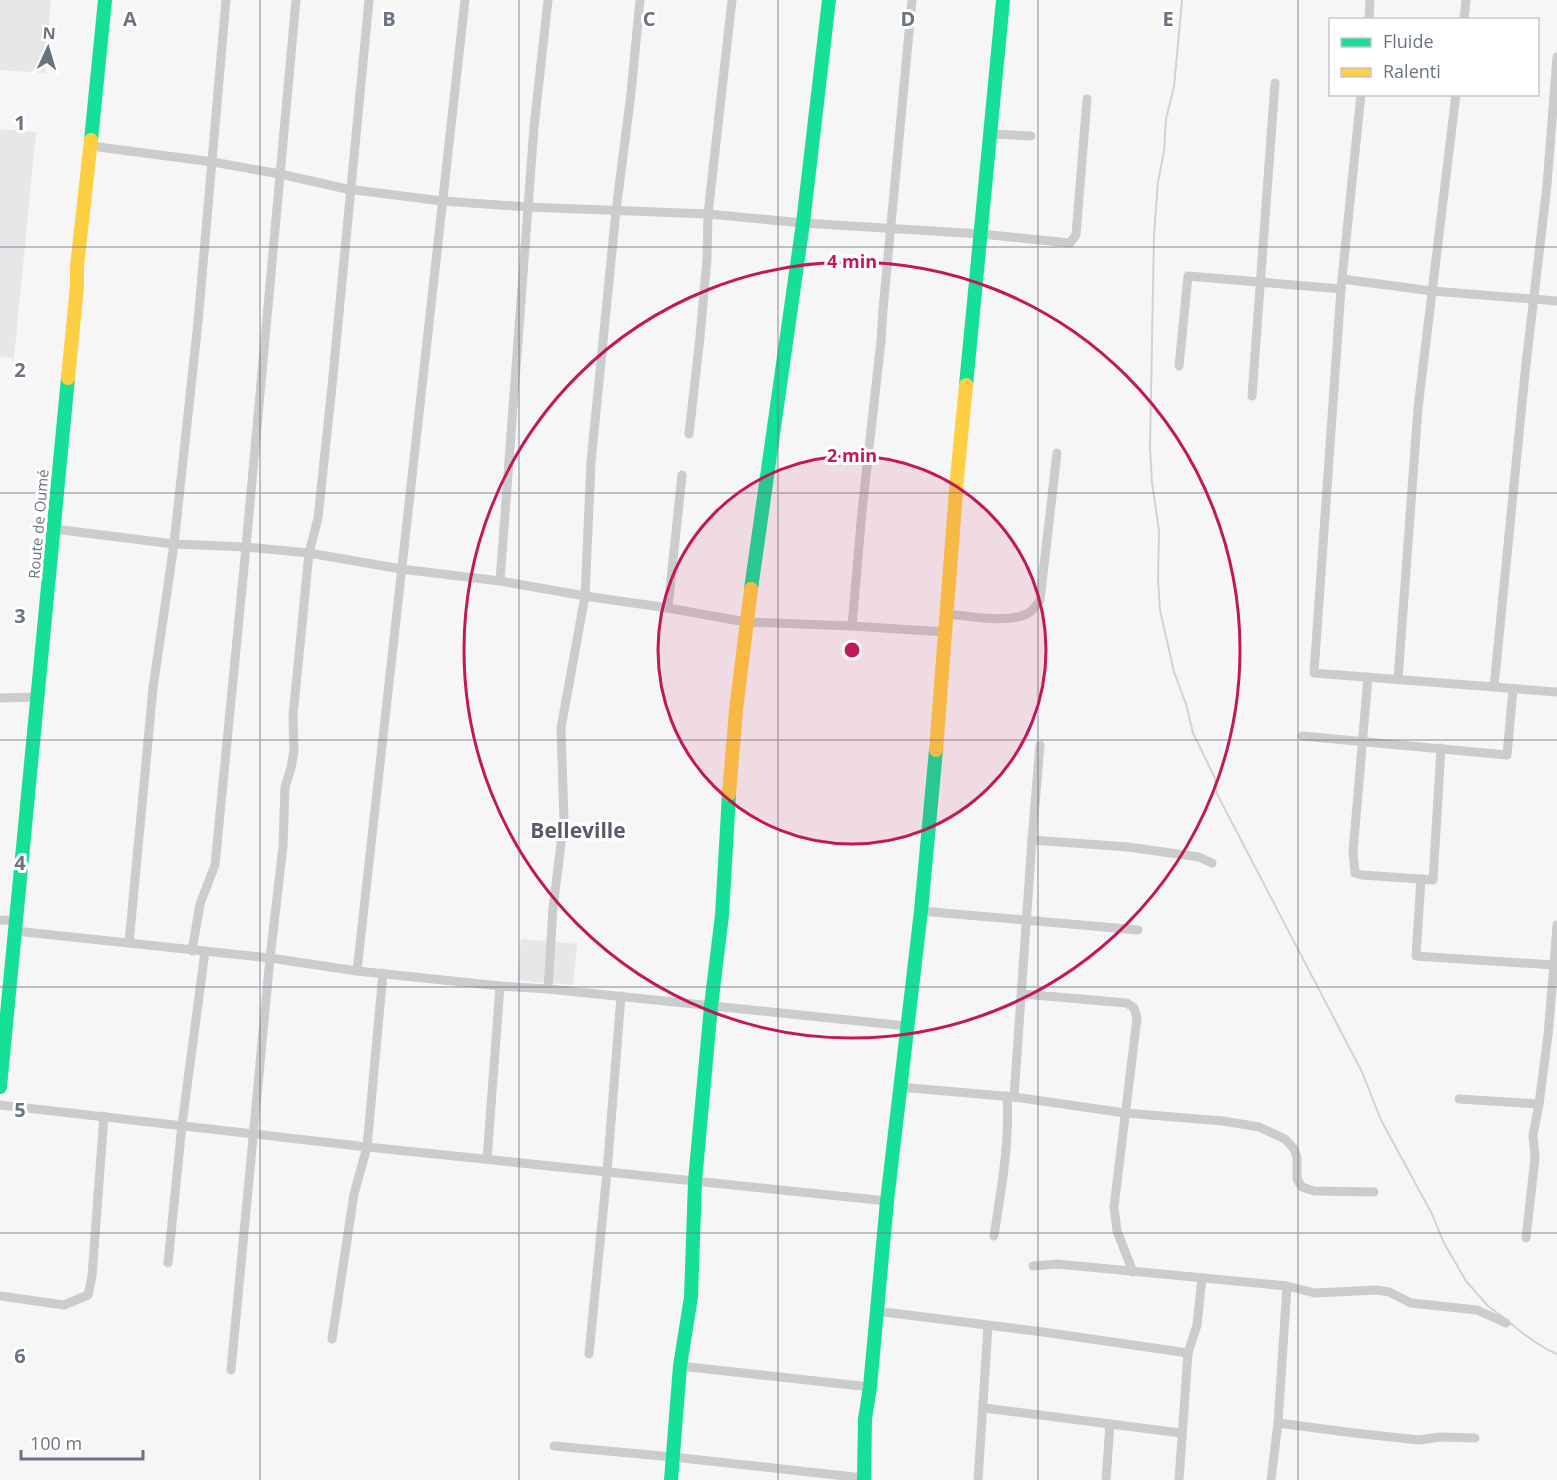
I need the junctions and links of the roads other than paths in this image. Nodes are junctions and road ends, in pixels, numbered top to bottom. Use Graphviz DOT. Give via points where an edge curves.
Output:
graph roads {
  1 [pos="105,0"];
  2 [pos="226,0"];
  3 [pos="297,0"];
  4 [pos="369,0"];
  5 [pos="465,0"];
  6 [pos="548,0"];
  7 [pos="640,0"];
  8 [pos="732,0"];
  9 [pos="829,0"];
  10 [pos="912,0"];
  11 [pos="1003,0"];
  12 [pos="1370,0"];
  13 [pos="1466,0"];
  14 [pos="1369,18"];
  15 [pos="1464,18"];
  16 [pos="1557,57"];
  17 [pos="1275,82"];
  18 [pos="1361,96"];
  19 [pos="1456,96"];
  20 [pos="1087,99"];
  21 [pos="990,134"];
  22 [pos="1031,136"];
  23 [pos="91,146"];
  24 [pos="213,162"];
  25 [pos="280,174"];
  26 [pos="350,190"];
  27 [pos="442,201"];
  28 [pos="528,207"];
  29 [pos="616,211"];
  30 [pos="708,214"];
  31 [pos="802,223"];
  32 [pos="890,228"];
  33 [pos="981,234"];
  34 [pos="1260,281"];
  35 [pos="1341,284"];
  36 [pos="1432,291"];
  37 [pos="1534,300"];
  38 [pos="1557,301"];
  39 [pos="1179,366"];
  40 [pos="1251,396"];
  41 [pos="689,434"];
  42 [pos="1057,453"];
  43 [pos="682,475"];
  44 [pos="54,529"];
  45 [pos="174,544"];
  46 [pos="246,547"];
  47 [pos="309,552"];
  48 [pos="401,569"];
  49 [pos="500,581"];
  50 [pos="585,597"];
  51 [pos="668,608"];
  52 [pos="948,614"];
  53 [pos="746,622"];
  54 [pos="852,626"];
  55 [pos="946,633"];
  56 [pos="1368,676"];
  57 [pos="1398,678"];
  58 [pos="1494,687"];
  59 [pos="1513,689"];
  60 [pos="1557,692"];
  61 [pos="38,697"];
  62 [pos="0,698"];
  63 [pos="1302,736"];
  64 [pos="1363,741"];
  65 [pos="1040,745"];
  66 [pos="1441,748"];
  67 [pos="1032,840"];
  68 [pos="1212,863"];
  69 [pos="1422,879"];
  70 [pos="921,911"];
  71 [pos="0,920"];
  72 [pos="1027,920"];
  73 [pos="1557,925"];
  74 [pos="16,926"];
  75 [pos="1138,930"];
  76 [pos="129,944"];
  77 [pos="192,951"];
  78 [pos="205,951"];
  79 [pos="270,958"];
  80 [pos="1554,965"];
  81 [pos="357,971"];
  82 [pos="383,973"];
  83 [pos="500,986"];
  84 [pos="548,988"];
  85 [pos="1022,994"];
  86 [pos="621,996"];
  87 [pos="711,1006"];
  88 [pos="907,1026"];
  89 [pos="1553,1036"];
  90 [pos="0,1087"];
  91 [pos="899,1087"];
  92 [pos="1011,1096"];
  93 [pos="1459,1099"];
  94 [pos="1539,1104"];
  95 [pos="0,1105"];
  96 [pos="1125,1113"];
  97 [pos="104,1116"];
  98 [pos="182,1125"];
  99 [pos="253,1134"];
  100 [pos="367,1147"];
  101 [pos="487,1159"];
  102 [pos="607,1172"];
  103 [pos="695,1181"];
  104 [pos="1374,1192"];
  105 [pos="886,1201"];
  106 [pos="994,1236"];
  107 [pos="1526,1238"];
  108 [pos="168,1263"];
  109 [pos="1033,1266"];
  110 [pos="1132,1272"];
  111 [pos="1202,1278"];
  112 [pos="1287,1287"];
  113 [pos="0,1296"];
  114 [pos="876,1311"];
  115 [pos="1506,1323"];
  116 [pos="988,1326"];
  117 [pos="332,1339"];
  118 [pos="1188,1353"];
  119 [pos="589,1354"];
  120 [pos="680,1366"];
  121 [pos="231,1370"];
  122 [pos="870,1387"];
  123 [pos="984,1408"];
  124 [pos="1278,1423"];
  125 [pos="1110,1424"];
  126 [pos="1181,1433"];
  127 [pos="1474,1437"];
  128 [pos="554,1446"];
  129 [pos="673,1457"];
  130 [pos="864,1479"];
  131 [pos="670,1480"];
  132 [pos="978,1480"];
  133 [pos="1106,1480"];
  134 [pos="1179,1480"];
  135 [pos="1270,1480"];
  1 -- 23 [label="street, Route de Oumé"];
  2 -- 24 [label="street"];
  3 -- 25 [label="street"];
  4 -- 26 [label="street"];
  5 -- 27 [label="street"];
  6 -- 28 [label="street"];
  7 -- 29 [label="street"];
  8 -- 30 [label="street"];
  9 -- 31 [label="street"];
  10 -- 32 [label="street"];
  11 -- 21 [label="street"];
  12 -- 14 [label="street"];
  13 -- 15 [label="street"];
  16 -- 37 [label="street"];
  17 -- 34 [label="street"];
  18 -- 35 [label="street"];
  19 -- 36 [label="street"];
  20 -- 33 [label="street" via="1076,235 1070,243"];
  21 -- 22 [label="street"];
  21 -- 33 [label="street"];
  23 -- 24 [label="street"];
  23 -- 44 [label="street, Route de Oumé"];
  24 -- 25 [label="street"];
  24 -- 45 [label="street"];
  25 -- 26 [label="street"];
  25 -- 46 [label="street"];
  26 -- 27 [label="street"];
  26 -- 47 [label="street" via="318,518"];
  27 -- 28 [label="street"];
  27 -- 48 [label="street"];
  28 -- 29 [label="street"];
  28 -- 49 [label="street"];
  29 -- 30 [label="street"];
  29 -- 50 [label="street" via="591,462"];
  30 -- 31 [label="street"];
  30 -- 41 [label="street"];
  31 -- 32 [label="street"];
  31 -- 53 [label="street"];
  32 -- 33 [label="street"];
  32 -- 54 [label="street"];
  33 -- 52 [label="street"];
  34 -- 35 [label="street"];
  34 -- 39 [label="street" via="1188,276"];
  34 -- 40 [label="street"];
  35 -- 36 [label="street"];
  35 -- 56 [label="street" via="1314,673"];
  36 -- 37 [label="street"];
  36 -- 57 [label="street" via="1418,408"];
  37 -- 38 [label="street"];
  37 -- 58 [label="street"];
  42 -- 52 [label="street" via="1040,600 1032,611 1019,618"];
  43 -- 51 [label="street"];
  44 -- 45 [label="street"];
  44 -- 61 [label="street, Route de Oumé"];
  45 -- 46 [label="street"];
  45 -- 76 [label="street" via="153,688"];
  46 -- 47 [label="street"];
  46 -- 77 [label="street" via="215,865 200,904"];
  47 -- 48 [label="street"];
  47 -- 79 [label="street" via="292,716 294,751 285,787 283,846"];
  48 -- 49 [label="street"];
  48 -- 81 [label="street"];
  49 -- 50 [label="street"];
  50 -- 51 [label="street"];
  50 -- 84 [label="street" via="561,728 564,820 552,908"];
  51 -- 53 [label="street"];
  52 -- 55 [label="street"];
  53 -- 54 [label="street"];
  53 -- 87 [label="street"];
  54 -- 55 [label="street"];
  55 -- 70 [label="street"];
  56 -- 57 [label="street"];
  56 -- 64 [label="street"];
  57 -- 58 [label="street"];
  58 -- 59 [label="street"];
  59 -- 60 [label="street"];
  59 -- 66 [label="street" via="1507,755"];
  61 -- 62 [label="street"];
  61 -- 74 [label="street, Route de Oumé"];
  63 -- 64 [label="street"];
  64 -- 66 [label="street"];
  64 -- 69 [label="street" via="1353,852 1355,873"];
  65 -- 67 [label="street"];
  66 -- 69 [label="street" via="1433,880"];
  67 -- 68 [label="street" via="1128,847 1199,857"];
  67 -- 72 [label="street"];
  69 -- 80 [label="street" via="1416,956"];
  70 -- 72 [label="street"];
  70 -- 88 [label="street"];
  71 -- 74 [label="street"];
  72 -- 75 [label="street"];
  72 -- 85 [label="street"];
  73 -- 80 [label="street"];
  74 -- 76 [label="street"];
  74 -- 90 [label="street, Route de Oumé"];
  76 -- 77 [label="street"];
  77 -- 78 [label="street"];
  78 -- 79 [label="street"];
  78 -- 98 [label="street"];
  79 -- 81 [label="street"];
  79 -- 99 [label="street"];
  80 -- 89 [label="street"];
  81 -- 82 [label="street"];
  82 -- 83 [label="street"];
  82 -- 100 [label="street"];
  83 -- 84 [label="street"];
  83 -- 101 [label="street"];
  84 -- 86 [label="street"];
  85 -- 92 [label="street"];
  85 -- 96 [label="street" via="1126,1003 1134,1008 1137,1018"];
  86 -- 87 [label="street"];
  86 -- 102 [label="street"];
  87 -- 88 [label="street"];
  87 -- 103 [label="street"];
  88 -- 91 [label="street"];
  89 -- 94 [label="street"];
  91 -- 92 [label="street"];
  91 -- 105 [label="street"];
  92 -- 96 [label="street"];
  92 -- 106 [label="street"];
  93 -- 94 [label="street"];
  94 -- 107 [label="street"];
  95 -- 97 [label="street"];
  96 -- 104 [label="street" via="1258,1127 1285,1139 1294,1149 1297,1179 1302,1187 1314,1191"];
  96 -- 110 [label="street" via="1114,1207 1117,1231"];
  97 -- 98 [label="street"];
  97 -- 113 [label="street" via="88,1295 64,1305"];
  98 -- 99 [label="street"];
  98 -- 108 [label="street"];
  99 -- 100 [label="street"];
  99 -- 121 [label="street"];
  100 -- 101 [label="street"];
  100 -- 117 [label="street" via="354,1194"];
  101 -- 102 [label="street"];
  102 -- 103 [label="street"];
  102 -- 119 [label="street"];
  103 -- 105 [label="street"];
  103 -- 120 [label="street" via="691,1297"];
  105 -- 114 [label="street"];
  109 -- 110 [label="street" via="1057,1264"];
  110 -- 111 [label="street"];
  111 -- 112 [label="street"];
  111 -- 118 [label="street" via="1197,1325"];
  112 -- 115 [label="street" via="1315,1293 1377,1290 1411,1303 1477,1310"];
  112 -- 124 [label="street"];
  114 -- 116 [label="street"];
  114 -- 122 [label="street"];
  116 -- 118 [label="street"];
  116 -- 123 [label="street"];
  118 -- 126 [label="street"];
  120 -- 122 [label="street"];
  120 -- 129 [label="street"];
  122 -- 130 [label="street"];
  123 -- 125 [label="street"];
  123 -- 132 [label="street"];
  124 -- 127 [label="street" via="1419,1440"];
  124 -- 135 [label="street"];
  125 -- 126 [label="street"];
  125 -- 133 [label="street"];
  126 -- 134 [label="street"];
  128 -- 129 [label="street"];
  129 -- 130 [label="street"];
  129 -- 131 [label="street"];
}
